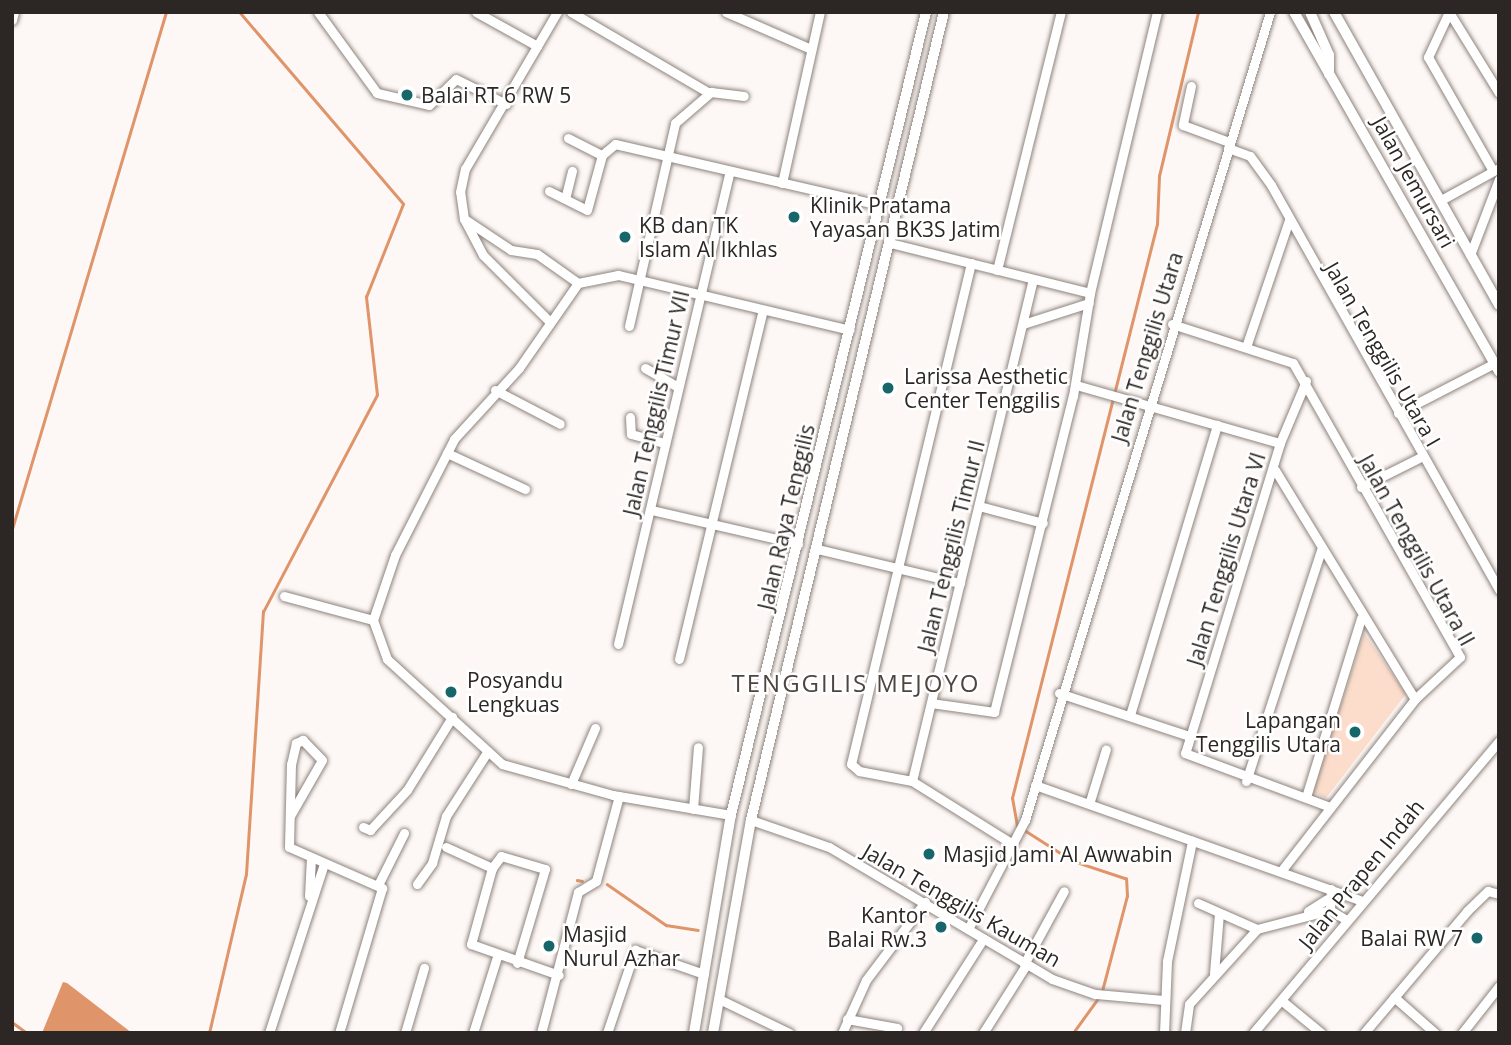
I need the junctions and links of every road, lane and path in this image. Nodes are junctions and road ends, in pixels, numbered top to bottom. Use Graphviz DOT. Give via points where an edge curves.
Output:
graph roads {
  1 [pos="14,12"];
  2 [pos="318,12"];
  3 [pos="476,12"];
  4 [pos="557,12"];
  5 [pos="571,12"];
  6 [pos="726,12"];
  7 [pos="820,12"];
  8 [pos="926,12"];
  9 [pos="944,12"];
  10 [pos="1061,12"];
  11 [pos="1157,12"];
  12 [pos="1270,12"];
  13 [pos="1294,12"];
  14 [pos="1310,12"];
  15 [pos="1334,12"];
  16 [pos="1449,12"];
  17 [pos="12,20"];
  18 [pos="537,46"];
  19 [pos="811,49"];
  20 [pos="1329,74"];
  21 [pos="911,77"];
  22 [pos="929,82"];
  23 [pos="1191,86"];
  24 [pos="1499,93"];
  25 [pos="709,94"];
  26 [pos="744,96"];
  27 [pos="506,104"];
  28 [pos="568,138"];
  29 [pos="1228,145"];
  30 [pos="602,155"];
  31 [pos="667,155"];
  32 [pos="572,171"];
  33 [pos="730,171"];
  34 [pos="1497,173"];
  35 [pos="782,183"];
  36 [pos="549,191"];
  37 [pos="566,195"];
  38 [pos="1441,200"];
  39 [pos="880,205"];
  40 [pos="464,219"];
  41 [pos="1289,220"];
  42 [pos="890,243"];
  43 [pos="1470,255"];
  44 [pos="971,263"];
  45 [pos="997,270"];
  46 [pos="1033,279"];
  47 [pos="638,281"];
  48 [pos="578,283"];
  49 [pos="698,297"];
  50 [pos="1089,298"];
  51 [pos="1499,305"];
  52 [pos="762,313"];
  53 [pos="550,322"];
  54 [pos="1023,324"];
  55 [pos="1172,324"];
  56 [pos="629,326"];
  57 [pos="850,330"];
  58 [pos="1246,346"];
  59 [pos="1497,367"];
  60 [pos="645,368"];
  61 [pos="1306,380"];
  62 [pos="1076,385"];
  63 [pos="678,387"];
  64 [pos="495,390"];
  65 [pos="1146,405"];
  66 [pos="1398,413"];
  67 [pos="630,417"];
  68 [pos="560,424"];
  69 [pos="1217,425"];
  70 [pos="825,430"];
  71 [pos="845,435"];
  72 [pos="666,443"];
  73 [pos="1280,443"];
  74 [pos="447,453"];
  75 [pos="1421,457"];
  76 [pos="1275,470"];
  77 [pos="1362,487"];
  78 [pos="525,489"];
  79 [pos="978,506"];
  80 [pos="650,510"];
  81 [pos="1042,523"];
  82 [pos="710,525"];
  83 [pos="798,544"];
  84 [pos="817,549"];
  85 [pos="1321,550"];
  86 [pos="898,568"];
  87 [pos="960,583"];
  88 [pos="1499,590"];
  89 [pos="284,596"];
  90 [pos="1361,618"];
  91 [pos="373,620"];
  92 [pos="618,644"];
  93 [pos="679,659"];
  94 [pos="770,673"];
  95 [pos="788,678"];
  96 [pos="1059,693"];
  97 [pos="1415,699"];
  98 [pos="931,703"];
  99 [pos="1130,715"];
  100 [pos="452,718"];
  101 [pos="596,728"];
  102 [pos="1189,736"];
  103 [pos="1498,743"];
  104 [pos="698,747"];
  105 [pos="1106,749"];
  106 [pos="486,754"];
  107 [pos="912,781"];
  108 [pos="1246,781"];
  109 [pos="571,784"];
  110 [pos="1035,785"];
  111 [pos="619,796"];
  112 [pos="1306,797"];
  113 [pos="1090,801"];
  114 [pos="1330,807"];
  115 [pos="693,809"];
  116 [pos="731,815"];
  117 [pos="290,817"];
  118 [pos="751,820"];
  119 [pos="363,827"];
  120 [pos="404,834"];
  121 [pos="1192,841"];
  122 [pos="1011,843"];
  123 [pos="446,847"];
  124 [pos="311,859"];
  125 [pos="324,864"];
  126 [pos="492,868"];
  127 [pos="1282,870"];
  128 [pos="379,883"];
  129 [pos="417,884"];
  130 [pos="1065,891"];
  131 [pos="1329,894"];
  132 [pos="1499,894"];
  133 [pos="309,896"];
  134 [pos="1360,900"];
  135 [pos="925,902"];
  136 [pos="1198,903"];
  137 [pos="1330,910"];
  138 [pos="1308,911"];
  139 [pos="1219,913"];
  140 [pos="1345,919"];
  141 [pos="968,929"];
  142 [pos="1257,929"];
  143 [pos="983,939"];
  144 [pos="497,957"];
  145 [pos="517,963"];
  146 [pos="1025,965"];
  147 [pos="424,968"];
  148 [pos="1214,972"];
  149 [pos="704,974"];
  150 [pos="558,975"];
  151 [pos="1499,986"];
  152 [pos="1394,997"];
  153 [pos="719,999"];
  154 [pos="1162,1000"];
  155 [pos="1280,1000"];
  156 [pos="847,1018"];
  157 [pos="897,1028"];
  158 [pos="269,1033"];
  159 [pos="339,1033"];
  160 [pos="405,1033"];
  161 [pos="473,1033"];
  162 [pos="541,1033"];
  163 [pos="607,1033"];
  164 [pos="694,1033"];
  165 [pos="713,1033"];
  166 [pos="789,1033"];
  167 [pos="842,1033"];
  168 [pos="923,1033"];
  169 [pos="983,1033"];
  170 [pos="1164,1033"];
  171 [pos="1185,1033"];
  172 [pos="1253,1033"];
  173 [pos="1321,1033"];
  174 [pos="1364,1033"];
  175 [pos="1435,1033"];
  176 [pos="1462,1033"];
  1 -- 17 [label="street"];
  2 -- 27 [label="street" via="373,90 390,99 429,105 456,79"];
  3 -- 18 [label="street"];
  4 -- 18 [label="street"];
  5 -- 25 [label="street"];
  6 -- 19 [label="street"];
  7 -- 19 [label="street"];
  8 -- 21 [label="main road, Jalan Raya Tenggilis"];
  9 -- 22 [label="main road, Jalan Raya Tenggilis"];
  10 -- 45 [label="street"];
  11 -- 50 [label="street"];
  12 -- 29 [label="street, Jalan Tenggilis Utara"];
  13 -- 20 [label="main road, Jalan Jemursari"];
  14 -- 20 [label="main road" via="1329,55"];
  15 -- 38 [label="main road, Jalan Jemursari"];
  16 -- 24 [label="street"];
  16 -- 34 [label="street" via="1428,57"];
  18 -- 27 [label="street"];
  19 -- 35 [label="street"];
  20 -- 59 [label="main road, Jalan Jemursari"];
  21 -- 22 [label="main road"];
  21 -- 39 [label="main road, Jalan Raya Tenggilis"];
  22 -- 42 [label="main road, Jalan Raya Tenggilis"];
  23 -- 29 [label="street, Jalan Tenggilis Utara I" via="1183,125"];
  25 -- 26 [label="street"];
  25 -- 31 [label="street" via="675,123"];
  27 -- 40 [label="street" via="463,175"];
  28 -- 30 [label="street"];
  29 -- 41 [label="street, Jalan Tenggilis Utara I" via="1252,157"];
  29 -- 55 [label="street, Jalan Tenggilis Utara"];
  30 -- 31 [label="street" via="615,144"];
  30 -- 37 [label="street" via="590,208"];
  31 -- 33 [label="street"];
  31 -- 47 [label="street"];
  32 -- 37 [label="street"];
  33 -- 35 [label="street"];
  33 -- 49 [label="street, Jalan Tenggilis Timur VII"];
  34 -- 38 [label="street"];
  34 -- 43 [label="street"];
  35 -- 39 [label="street"];
  36 -- 37 [label="street"];
  38 -- 43 [label="main road, Jalan Jemursari"];
  39 -- 57 [label="main road, Jalan Raya Tenggilis"];
  40 -- 48 [label="street" via="511,250 537,254"];
  40 -- 53 [label="street" via="498,274"];
  41 -- 58 [label="street"];
  41 -- 66 [label="street, Jalan Tenggilis Utara I"];
  42 -- 44 [label="street"];
  42 -- 71 [label="main road, Jalan Raya Tenggilis"];
  43 -- 51 [label="main road, Jalan Jemursari"];
  44 -- 45 [label="street"];
  44 -- 86 [label="street"];
  45 -- 46 [label="street"];
  46 -- 50 [label="street"];
  46 -- 54 [label="street, Jalan Tenggilis Timur II"];
  47 -- 48 [label="street" via="607,274"];
  47 -- 49 [label="street"];
  47 -- 56 [label="street"];
  48 -- 53 [label="street"];
  49 -- 52 [label="street"];
  49 -- 63 [label="street, Jalan Tenggilis Timur VII"];
  50 -- 54 [label="street"];
  50 -- 62 [label="street"];
  52 -- 57 [label="street"];
  52 -- 82 [label="street"];
  53 -- 64 [label="street"];
  54 -- 79 [label="street, Jalan Tenggilis Timur II"];
  55 -- 58 [label="street, Jalan Tenggilis Utara II"];
  55 -- 65 [label="street, Jalan Tenggilis Utara"];
  57 -- 70 [label="main road, Jalan Raya Tenggilis"];
  58 -- 61 [label="street, Jalan Tenggilis Utara II" via="1284,358"];
  59 -- 66 [label="street"];
  60 -- 63 [label="street"];
  61 -- 73 [label="street, Jalan Tenggilis Utara VI"];
  61 -- 77 [label="street, Jalan Tenggilis Utara II"];
  62 -- 65 [label="street"];
  62 -- 81 [label="street"];
  63 -- 72 [label="street, Jalan Tenggilis Timur VII"];
  64 -- 68 [label="street"];
  64 -- 74 [label="street"];
  65 -- 69 [label="street"];
  65 -- 96 [label="street, Jalan Tenggilis Utara"];
  66 -- 75 [label="street, Jalan Tenggilis Utara I"];
  67 -- 72 [label="street" via="631,434"];
  69 -- 73 [label="street"];
  69 -- 99 [label="street"];
  70 -- 71 [label="main road"];
  70 -- 83 [label="main road, Jalan Raya Tenggilis"];
  71 -- 84 [label="main road, Jalan Raya Tenggilis"];
  72 -- 80 [label="street, Jalan Tenggilis Timur VII"];
  73 -- 76 [label="street, Jalan Tenggilis Utara VI"];
  74 -- 78 [label="street"];
  74 -- 91 [label="street" via="396,555"];
  75 -- 77 [label="street"];
  75 -- 88 [label="street, Jalan Tenggilis Utara I"];
  76 -- 85 [label="street"];
  76 -- 102 [label="street, Jalan Tenggilis Utara VI"];
  77 -- 97 [label="street, Jalan Tenggilis Utara II" via="1458,653 1456,666"];
  79 -- 81 [label="street"];
  79 -- 87 [label="street, Jalan Tenggilis Timur II"];
  80 -- 82 [label="street"];
  80 -- 92 [label="street, Jalan Tenggilis Timur VII"];
  81 -- 98 [label="street" via="994,712"];
  82 -- 83 [label="street"];
  82 -- 93 [label="street"];
  83 -- 94 [label="main road, Jalan Raya Tenggilis"];
  84 -- 86 [label="street"];
  84 -- 95 [label="main road, Jalan Raya Tenggilis"];
  85 -- 90 [label="street"];
  85 -- 108 [label="street"];
  86 -- 87 [label="street"];
  86 -- 107 [label="street" via="851,764 859,772"];
  87 -- 98 [label="street, Jalan Tenggilis Timur II"];
  89 -- 91 [label="street"];
  90 -- 97 [label="street"];
  90 -- 112 [label="street"];
  91 -- 100 [label="street" via="387,659"];
  94 -- 95 [label="main road"];
  94 -- 116 [label="main road, Jalan Raya Tenggilis"];
  95 -- 118 [label="main road, Jalan Raya Tenggilis"];
  96 -- 99 [label="street"];
  96 -- 110 [label="street, Jalan Tenggilis Utara"];
  97 -- 114 [label="street, Jalan Tenggilis Utara II"];
  98 -- 107 [label="street, Jalan Tenggilis Timur II"];
  99 -- 102 [label="street"];
  100 -- 106 [label="street"];
  100 -- 119 [label="street" via="407,790 370,830"];
  101 -- 109 [label="street"];
  102 -- 108 [label="street, Jalan Tenggilis Utara VI" via="1188,759"];
  103 -- 134 [label="street, Jalan Prapen Indah"];
  104 -- 115 [label="street"];
  105 -- 113 [label="street"];
  106 -- 109 [label="street"];
  106 -- 129 [label="street" via="446,816 432,863"];
  107 -- 122 [label="street"];
  108 -- 112 [label="street"];
  109 -- 111 [label="street"];
  110 -- 113 [label="street"];
  110 -- 122 [label="street, Jalan Tenggilis Utara" via="1021,828"];
  111 -- 115 [label="street"];
  111 -- 150 [label="street" via="596,881 579,890"];
  112 -- 114 [label="street"];
  113 -- 121 [label="street"];
  114 -- 127 [label="street, Jalan Tenggilis Utara II"];
  115 -- 116 [label="street"];
  116 -- 149 [label="main road, Jalan Raya Tenggilis"];
  117 -- 117 [label="street" via="294,749 298,741 308,741 322,760"];
  117 -- 124 [label="street" via="289,847"];
  118 -- 135 [label="street, Jalan Tenggilis Kauman" via="829,847"];
  118 -- 153 [label="main road, Jalan Raya Tenggilis"];
  120 -- 128 [label="street"];
  121 -- 127 [label="street"];
  121 -- 154 [label="street"];
  122 -- 141 [label="street, Jalan Tenggilis Utara"];
  123 -- 126 [label="street"];
  124 -- 125 [label="street"];
  124 -- 133 [label="street"];
  125 -- 128 [label="street"];
  125 -- 133 [label="street"];
  126 -- 144 [label="street" via="469,940"];
  126 -- 145 [label="street" via="501,856 545,869"];
  127 -- 131 [label="street"];
  128 -- 159 [label="street" via="367,942"];
  130 -- 146 [label="street" via="1048,931"];
  131 -- 134 [label="street"];
  131 -- 137 [label="street"];
  131 -- 138 [label="street"];
  132 -- 152 [label="street" via="1488,891 1467,911"];
  133 -- 158 [label="street"];
  134 -- 140 [label="street, Jalan Prapen Indah"];
  135 -- 141 [label="street, Jalan Tenggilis Kauman"];
  135 -- 156 [label="street" via="899,930"];
  136 -- 139 [label="street"];
  137 -- 138 [label="street"];
  137 -- 140 [label="street"];
  138 -- 142 [label="street"];
  139 -- 142 [label="street"];
  139 -- 148 [label="street"];
  140 -- 155 [label="street, Jalan Prapen Indah"];
  141 -- 143 [label="street, Jalan Tenggilis Kauman"];
  142 -- 148 [label="street"];
  143 -- 146 [label="street, Jalan Tenggilis Kauman"];
  143 -- 168 [label="street"];
  144 -- 145 [label="street"];
  144 -- 161 [label="street"];
  145 -- 150 [label="street"];
  146 -- 154 [label="street, Jalan Tenggilis Kauman" via="1095,994"];
  146 -- 169 [label="street"];
  147 -- 160 [label="street"];
  148 -- 171 [label="street" via="1186,1009"];
  149 -- 163 [label="street" via="634,950"];
  149 -- 164 [label="main road, Jalan Raya Tenggilis"];
  150 -- 162 [label="street"];
  151 -- 176 [label="street"];
  152 -- 174 [label="street"];
  152 -- 175 [label="street"];
  153 -- 165 [label="main road, Jalan Raya Tenggilis"];
  153 -- 166 [label="street"];
  154 -- 170 [label="street"];
  155 -- 172 [label="street, Jalan Prapen Indah"];
  155 -- 173 [label="street"];
  156 -- 157 [label="street"];
  156 -- 167 [label="street"];
}
